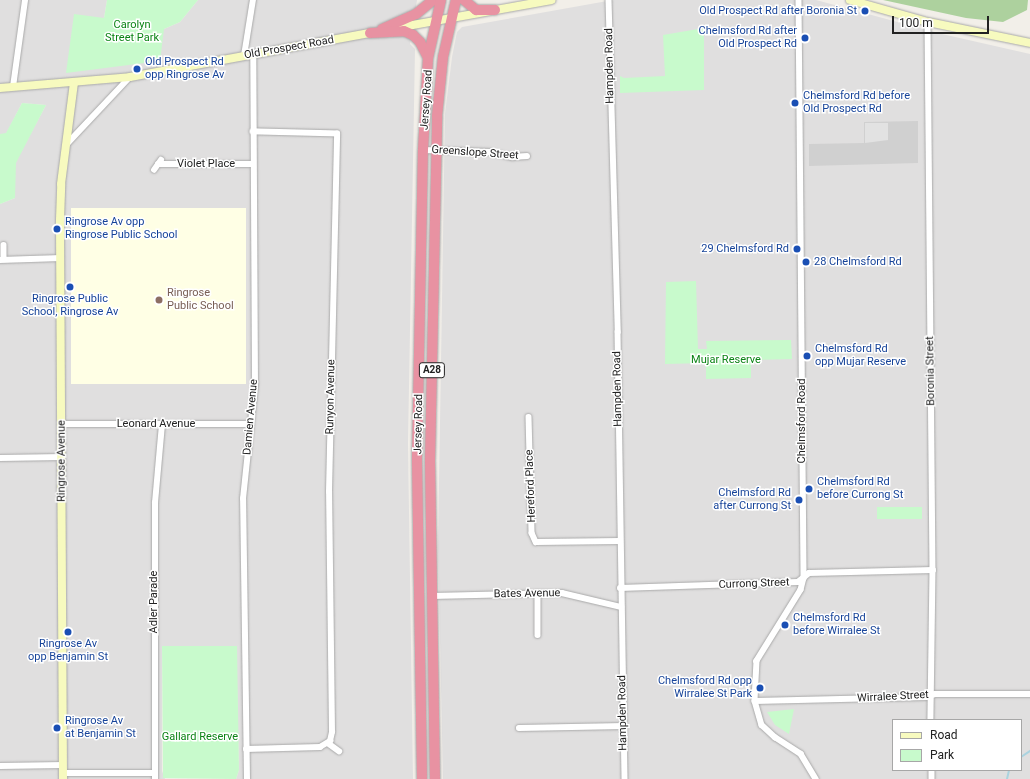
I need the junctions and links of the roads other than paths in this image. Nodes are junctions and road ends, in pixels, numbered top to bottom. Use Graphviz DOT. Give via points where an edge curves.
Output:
graph roads {
  1 [pos="25,0"];
  2 [pos="253,0"];
  3 [pos="433,0"];
  4 [pos="441,0"];
  5 [pos="456,0"];
  6 [pos="464,0"];
  7 [pos="552,0"];
  8 [pos="609,0"];
  9 [pos="799,0"];
  10 [pos="850,0"];
  11 [pos="495,10"];
  12 [pos="451,18"];
  13 [pos="436,21"];
  14 [pos="928,22"];
  15 [pos="370,33"];
  16 [pos="1030,43"];
  17 [pos="253,54"];
  18 [pos="244,56"];
  19 [pos="428,58"];
  20 [pos="130,77"];
  21 [pos="74,83"];
  22 [pos="12,87"];
  23 [pos="0,88"];
  24 [pos="254,132"];
  25 [pos="67,144"];
  26 [pos="423,150"];
  27 [pos="436,151"];
  28 [pos="527,156"];
  29 [pos="254,164"];
  30 [pos="154,170"];
  31 [pos="4,245"];
  32 [pos="61,258"];
  33 [pos="2,259"];
  34 [pos="529,417"];
  35 [pos="62,424"];
  36 [pos="162,424"];
  37 [pos="251,424"];
  38 [pos="62,457"];
  39 [pos="0,458"];
  40 [pos="620,541"];
  41 [pos="933,570"];
  42 [pos="804,578"];
  43 [pos="620,588"];
  44 [pos="538,594"];
  45 [pos="432,596"];
  46 [pos="621,607"];
  47 [pos="538,635"];
  48 [pos="1030,694"];
  49 [pos="931,696"];
  50 [pos="755,701"];
  51 [pos="931,719"];
  52 [pos="624,726"];
  53 [pos="519,728"];
  54 [pos="328,743"];
  55 [pos="246,749"];
  56 [pos="339,751"];
  57 [pos="0,766"];
  58 [pos="63,772"];
  59 [pos="155,776"];
  60 [pos="247,779"];
  61 [pos="422,779"];
  62 [pos="435,779"];
  63 [pos="625,779"];
  64 [pos="816,779"];
  1 -- 22 [label="street"];
  2 -- 18 [label="street"];
  3 -- 15 [label="highway" via="404,21"];
  4 -- 13 [label="highway, Jersey Road / A28"];
  5 -- 12 [label="highway, Jersey Road / A28"];
  6 -- 11 [label="highway" via="476,10"];
  7 -- 11 [label="street, Old Prospect Road"];
  8 -- 40 [label="street, Hampden Road"];
  9 -- 42 [label="street, Chelmsford Road"];
  10 -- 14 [label="street"];
  11 -- 12 [label="street, Old Prospect Road"];
  12 -- 13 [label="street, Old Prospect Road"];
  12 -- 27 [label="highway, Jersey Road / A28" via="440,78"];
  13 -- 15 [label="street, Old Prospect Road"];
  13 -- 19 [label="highway, Jersey Road / A28"];
  14 -- 16 [label="street"];
  14 -- 41 [label="street, Boronia Street"];
  15 -- 17 [label="street, Old Prospect Road"];
  15 -- 19 [label="highway" via="404,31 420,42"];
  17 -- 18 [label="street, Old Prospect Road"];
  17 -- 24 [label="street, Damien Avenue"];
  18 -- 20 [label="street, Old Prospect Road"];
  19 -- 26 [label="highway, Jersey Road / A28"];
  20 -- 21 [label="street, Old Prospect Road"];
  20 -- 25 [label="street"];
  21 -- 22 [label="street, Old Prospect Road"];
  21 -- 25 [label="street, Ringrose Avenue"];
  22 -- 23 [label="street, Old Prospect Road"];
  24 -- 29 [label="street, Damien Avenue"];
  24 -- 54 [label="street, Runyon Avenue" via="337,134 329,492 332,732"];
  25 -- 32 [label="street, Ringrose Avenue" via="61,184"];
  26 -- 27 [label="street, Greenslope Street"];
  26 -- 61 [label="highway, Jersey Road / A28" via="416,458"];
  27 -- 28 [label="street, Greenslope Street"];
  27 -- 45 [label="highway, Jersey Road / A28" via="430,461"];
  29 -- 30 [label="street, Violet Place" via="160,162"];
  29 -- 37 [label="street, Damien Avenue" via="255,380"];
  31 -- 33 [label="street"];
  32 -- 33 [label="street"];
  32 -- 35 [label="street, Ringrose Avenue"];
  34 -- 40 [label="street, Hereford Place" via="532,533 536,542"];
  35 -- 36 [label="street, Leonard Avenue"];
  35 -- 38 [label="street, Ringrose Avenue"];
  36 -- 37 [label="street, Leonard Avenue"];
  36 -- 59 [label="street, Adler Parade" via="155,503"];
  37 -- 55 [label="street, Damien Avenue" via="243,499"];
  38 -- 39 [label="street"];
  38 -- 58 [label="street, Ringrose Avenue"];
  40 -- 43 [label="street, Hampden Road"];
  41 -- 42 [label="street, Currong Street" via="809,573"];
  41 -- 49 [label="street, Boronia Street"];
  42 -- 43 [label="street, Currong Street" via="798,582"];
  42 -- 50 [label="street, Chelmsford Road" via="798,595 757,661"];
  43 -- 46 [label="street, Hampden Road"];
  44 -- 45 [label="street, Bates Avenue"];
  44 -- 46 [label="street, Bates Avenue" via="578,595"];
  44 -- 47 [label="street"];
  45 -- 62 [label="highway, Jersey Road / A28"];
  46 -- 52 [label="street, Hampden Road"];
  48 -- 49 [label="street, Wirralee Street"];
  49 -- 50 [label="street, Wirralee Street"];
  49 -- 51 [label="street, Boronia Street"];
  50 -- 64 [label="street, Chelmsford Road" via="764,728 801,754"];
  52 -- 53 [label="street"];
  52 -- 63 [label="street, Hampden Road"];
  54 -- 55 [label="street" via="316,748"];
  54 -- 56 [label="street"];
  55 -- 60 [label="street, Damien Avenue"];
  57 -- 58 [label="street"];
  58 -- 59 [label="street"];
}
